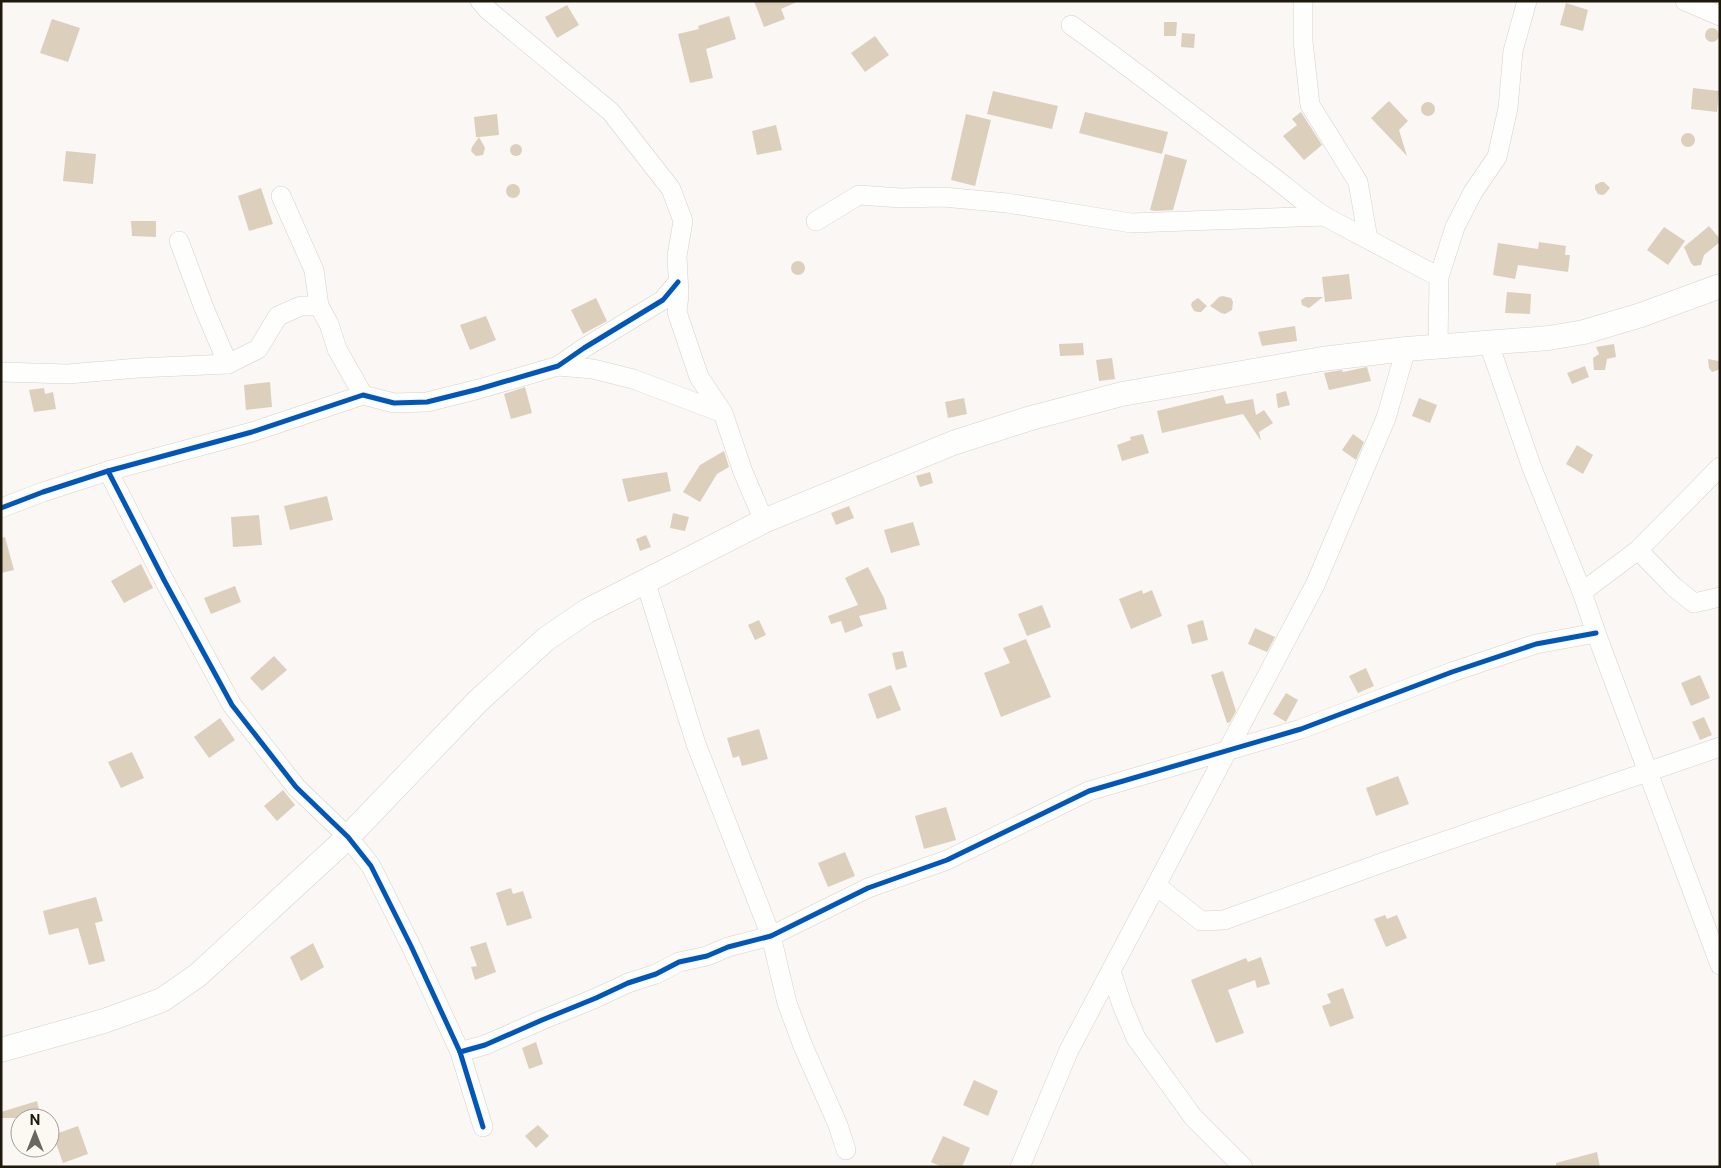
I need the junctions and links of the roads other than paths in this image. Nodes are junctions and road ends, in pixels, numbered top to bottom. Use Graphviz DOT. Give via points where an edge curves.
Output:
graph roads {
  1 [pos="480,1"];
  2 [pos="1303,1"];
  3 [pos="1527,1"];
  4 [pos="1685,1"];
  5 [pos="1720,16"];
  6 [pos="1071,25"];
  7 [pos="281,196"];
  8 [pos="1324,216"];
  9 [pos="816,220"];
  10 [pos="1368,239"];
  11 [pos="178,241"];
  12 [pos="1439,277"];
  13 [pos="678,282"];
  14 [pos="1720,286"];
  15 [pos="319,306"];
  16 [pos="1489,344"];
  17 [pos="1438,347"];
  18 [pos="1406,349"];
  19 [pos="228,364"];
  20 [pos="558,366"];
  21 [pos="1,372"];
  22 [pos="362,395"];
  23 [pos="723,413"];
  24 [pos="1720,468"];
  25 [pos="108,472"];
  26 [pos="1,508"];
  27 [pos="764,521"];
  28 [pos="1638,550"];
  29 [pos="645,580"];
  30 [pos="1582,592"];
  31 [pos="1720,597"];
  32 [pos="1596,633"];
  33 [pos="1720,747"];
  34 [pos="1228,751"];
  35 [pos="1648,772"];
  36 [pos="348,837"];
  37 [pos="1157,886"];
  38 [pos="771,936"];
  39 [pos="1720,965"];
  40 [pos="1111,971"];
  41 [pos="1,1050"];
  42 [pos="460,1052"];
  43 [pos="483,1127"];
  44 [pos="846,1150"];
  45 [pos="1020,1167"];
  46 [pos="1243,1167"];
  1 -- 13 [label="street" via="611,112 671,189 684,221 677,256"];
  2 -- 10 [label="street" via="1303,41 1310,105 1358,182"];
  3 -- 12 [label="street" via="1513,51 1508,108 1497,157 1473,192 1455,227"];
  4 -- 5 [label="street"];
  6 -- 8 [label="street"];
  7 -- 15 [label="street" via="314,270"];
  8 -- 9 [label="street" via="1131,223 1007,203 943,197 859,195"];
  8 -- 10 [label="street"];
  10 -- 12 [label="street"];
  11 -- 19 [label="street"];
  12 -- 17 [label="street"];
  13 -- 20 [label="street" via="663,300"];
  13 -- 23 [label="street" via="676,312 699,377"];
  14 -- 16 [label="main road" via="1584,332"];
  15 -- 19 [label="street" via="301,306 278,316 258,349"];
  15 -- 22 [label="street"];
  16 -- 17 [label="main road"];
  16 -- 30 [label="street" via="1532,468"];
  17 -- 18 [label="main road"];
  18 -- 27 [label="main road" via="1322,359 1122,394 1031,418 954,443"];
  18 -- 34 [label="street" via="1386,418 1315,585"];
  19 -- 21 [label="street" via="68,374"];
  20 -- 22 [label="street" via="427,402 394,403"];
  20 -- 23 [label="street" via="593,369 633,379"];
  22 -- 25 [label="street" via="252,432"];
  23 -- 27 [label="street"];
  24 -- 28 [label="street"];
  25 -- 26 [label="street"];
  25 -- 36 [label="street" via="232,705 296,787"];
  27 -- 29 [label="main road"];
  28 -- 30 [label="street"];
  28 -- 31 [label="street" via="1674,588 1694,603"];
  29 -- 36 [label="main road" via="587,611 546,639 477,702"];
  29 -- 38 [label="street" via="696,744"];
  30 -- 32 [label="street"];
  32 -- 34 [label="street" via="1536,644 1301,729"];
  32 -- 35 [label="street"];
  33 -- 35 [label="street"];
  34 -- 37 [label="street"];
  34 -- 38 [label="street" via="1089,791 947,860 868,888"];
  35 -- 37 [label="street" via="1224,920 1201,921"];
  35 -- 39 [label="street"];
  36 -- 41 [label="main road" via="198,975 162,1000 104,1021"];
  36 -- 42 [label="street" via="371,866"];
  37 -- 40 [label="street"];
  38 -- 42 [label="street" via="679,962 485,1045"];
  38 -- 44 [label="street" via="787,1002"];
  40 -- 45 [label="street" via="1069,1050"];
  40 -- 46 [label="street" via="1136,1038 1193,1117"];
  42 -- 43 [label="street"];
}
